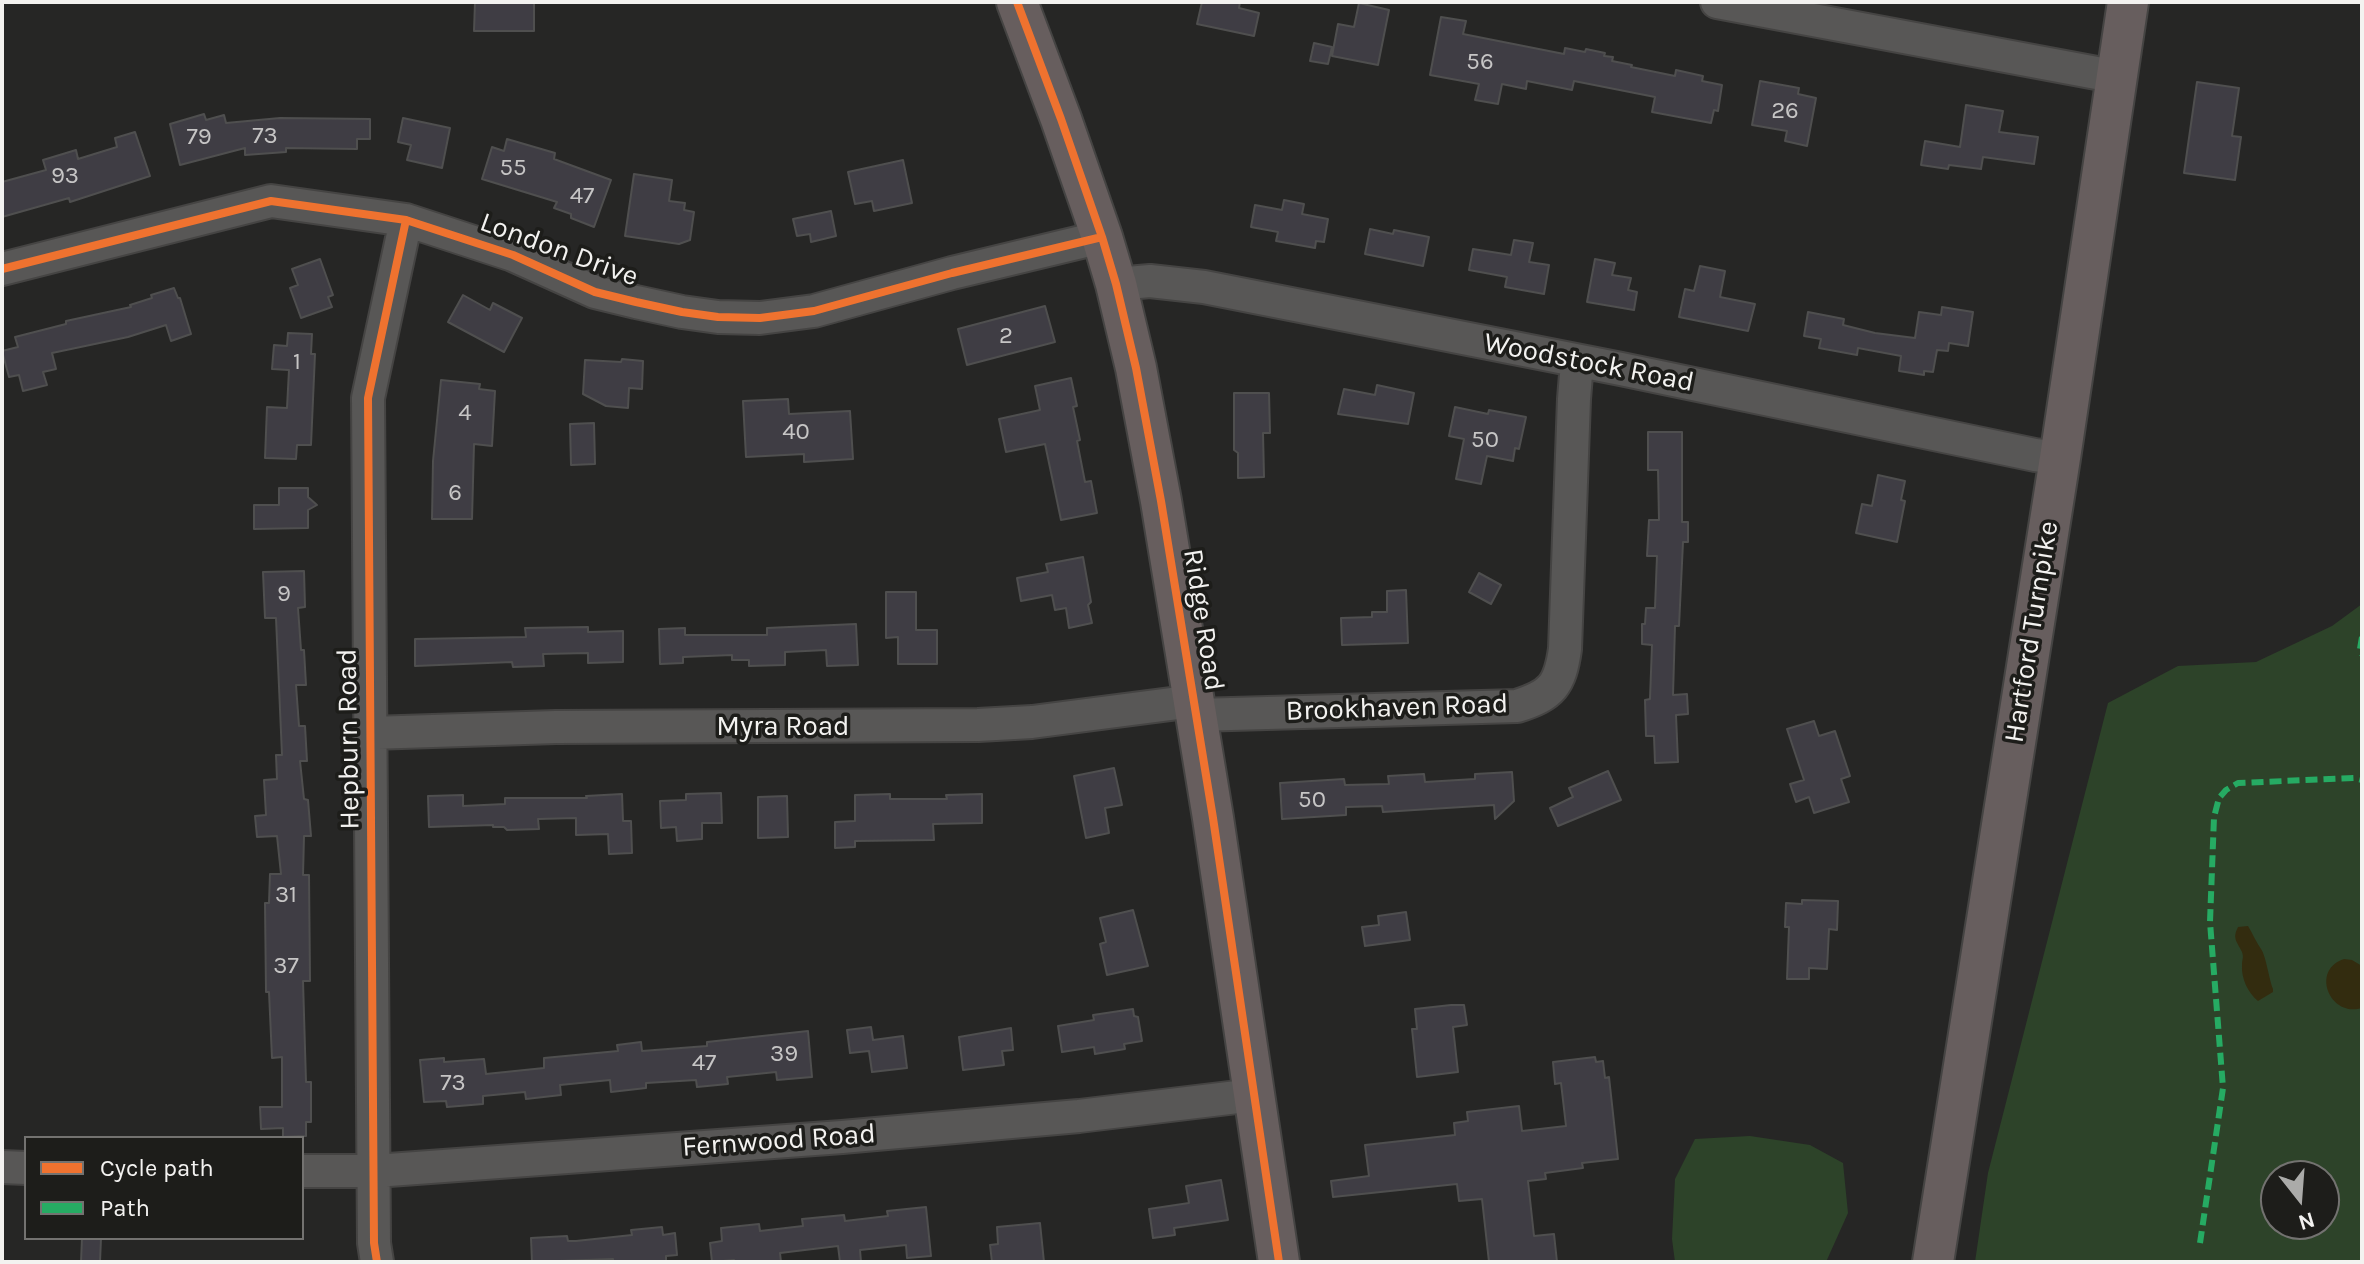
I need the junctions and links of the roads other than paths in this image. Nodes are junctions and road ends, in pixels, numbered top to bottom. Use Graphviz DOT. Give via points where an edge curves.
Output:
graph roads {
  1 [pos="1017,2"];
  2 [pos="1717,2"];
  3 [pos="2128,2"];
  4 [pos="2118,77"];
  5 [pos="406,220"];
  6 [pos="1102,237"];
  7 [pos="2,269"];
  8 [pos="1116,284"];
  9 [pos="1577,362"];
  10 [pos="2060,458"];
  11 [pos="1195,708"];
  12 [pos="371,733"];
  13 [pos="1254,1095"];
  14 [pos="2,1167"];
  15 [pos="24,1168"];
  16 [pos="304,1171"];
  17 [pos="375,1171"];
  18 [pos="377,1262"];
  19 [pos="1279,1262"];
  20 [pos="1933,1262"];
  1 -- 6 [label="main road, Ridge Road"];
  2 -- 4 [label="street"];
  3 -- 4 [label="main road, Hartford Turnpike"];
  4 -- 10 [label="main road, Hartford Turnpike"];
  5 -- 6 [label="street, London Drive" via="513,255 595,292 718,317 814,311"];
  5 -- 7 [label="street, London Drive" via="271,201"];
  5 -- 12 [label="street, Hepburn Road" via="368,398"];
  6 -- 8 [label="main road, Ridge Road"];
  8 -- 9 [label="street, Woodstock Road" via="1150,281 1204,287"];
  8 -- 11 [label="main road, Ridge Road" via="1150,438"];
  9 -- 10 [label="street, Woodstock Road"];
  9 -- 11 [label="street, Brookhaven Road" via="1565,649 1554,688 1517,706"];
  10 -- 20 [label="main road, Hartford Turnpike"];
  11 -- 12 [label="street, Myra Road" via="978,725"];
  11 -- 13 [label="main road, Ridge Road"];
  12 -- 17 [label="street, Hepburn Road"];
  13 -- 17 [label="street, Fernwood Road" via="842,1137"];
  13 -- 19 [label="main road, Ridge Road"];
  14 -- 15 [label="street"];
  16 -- 17 [label="street, Fernwood Road"];
  17 -- 18 [label="street, Hepburn Road"];
}
